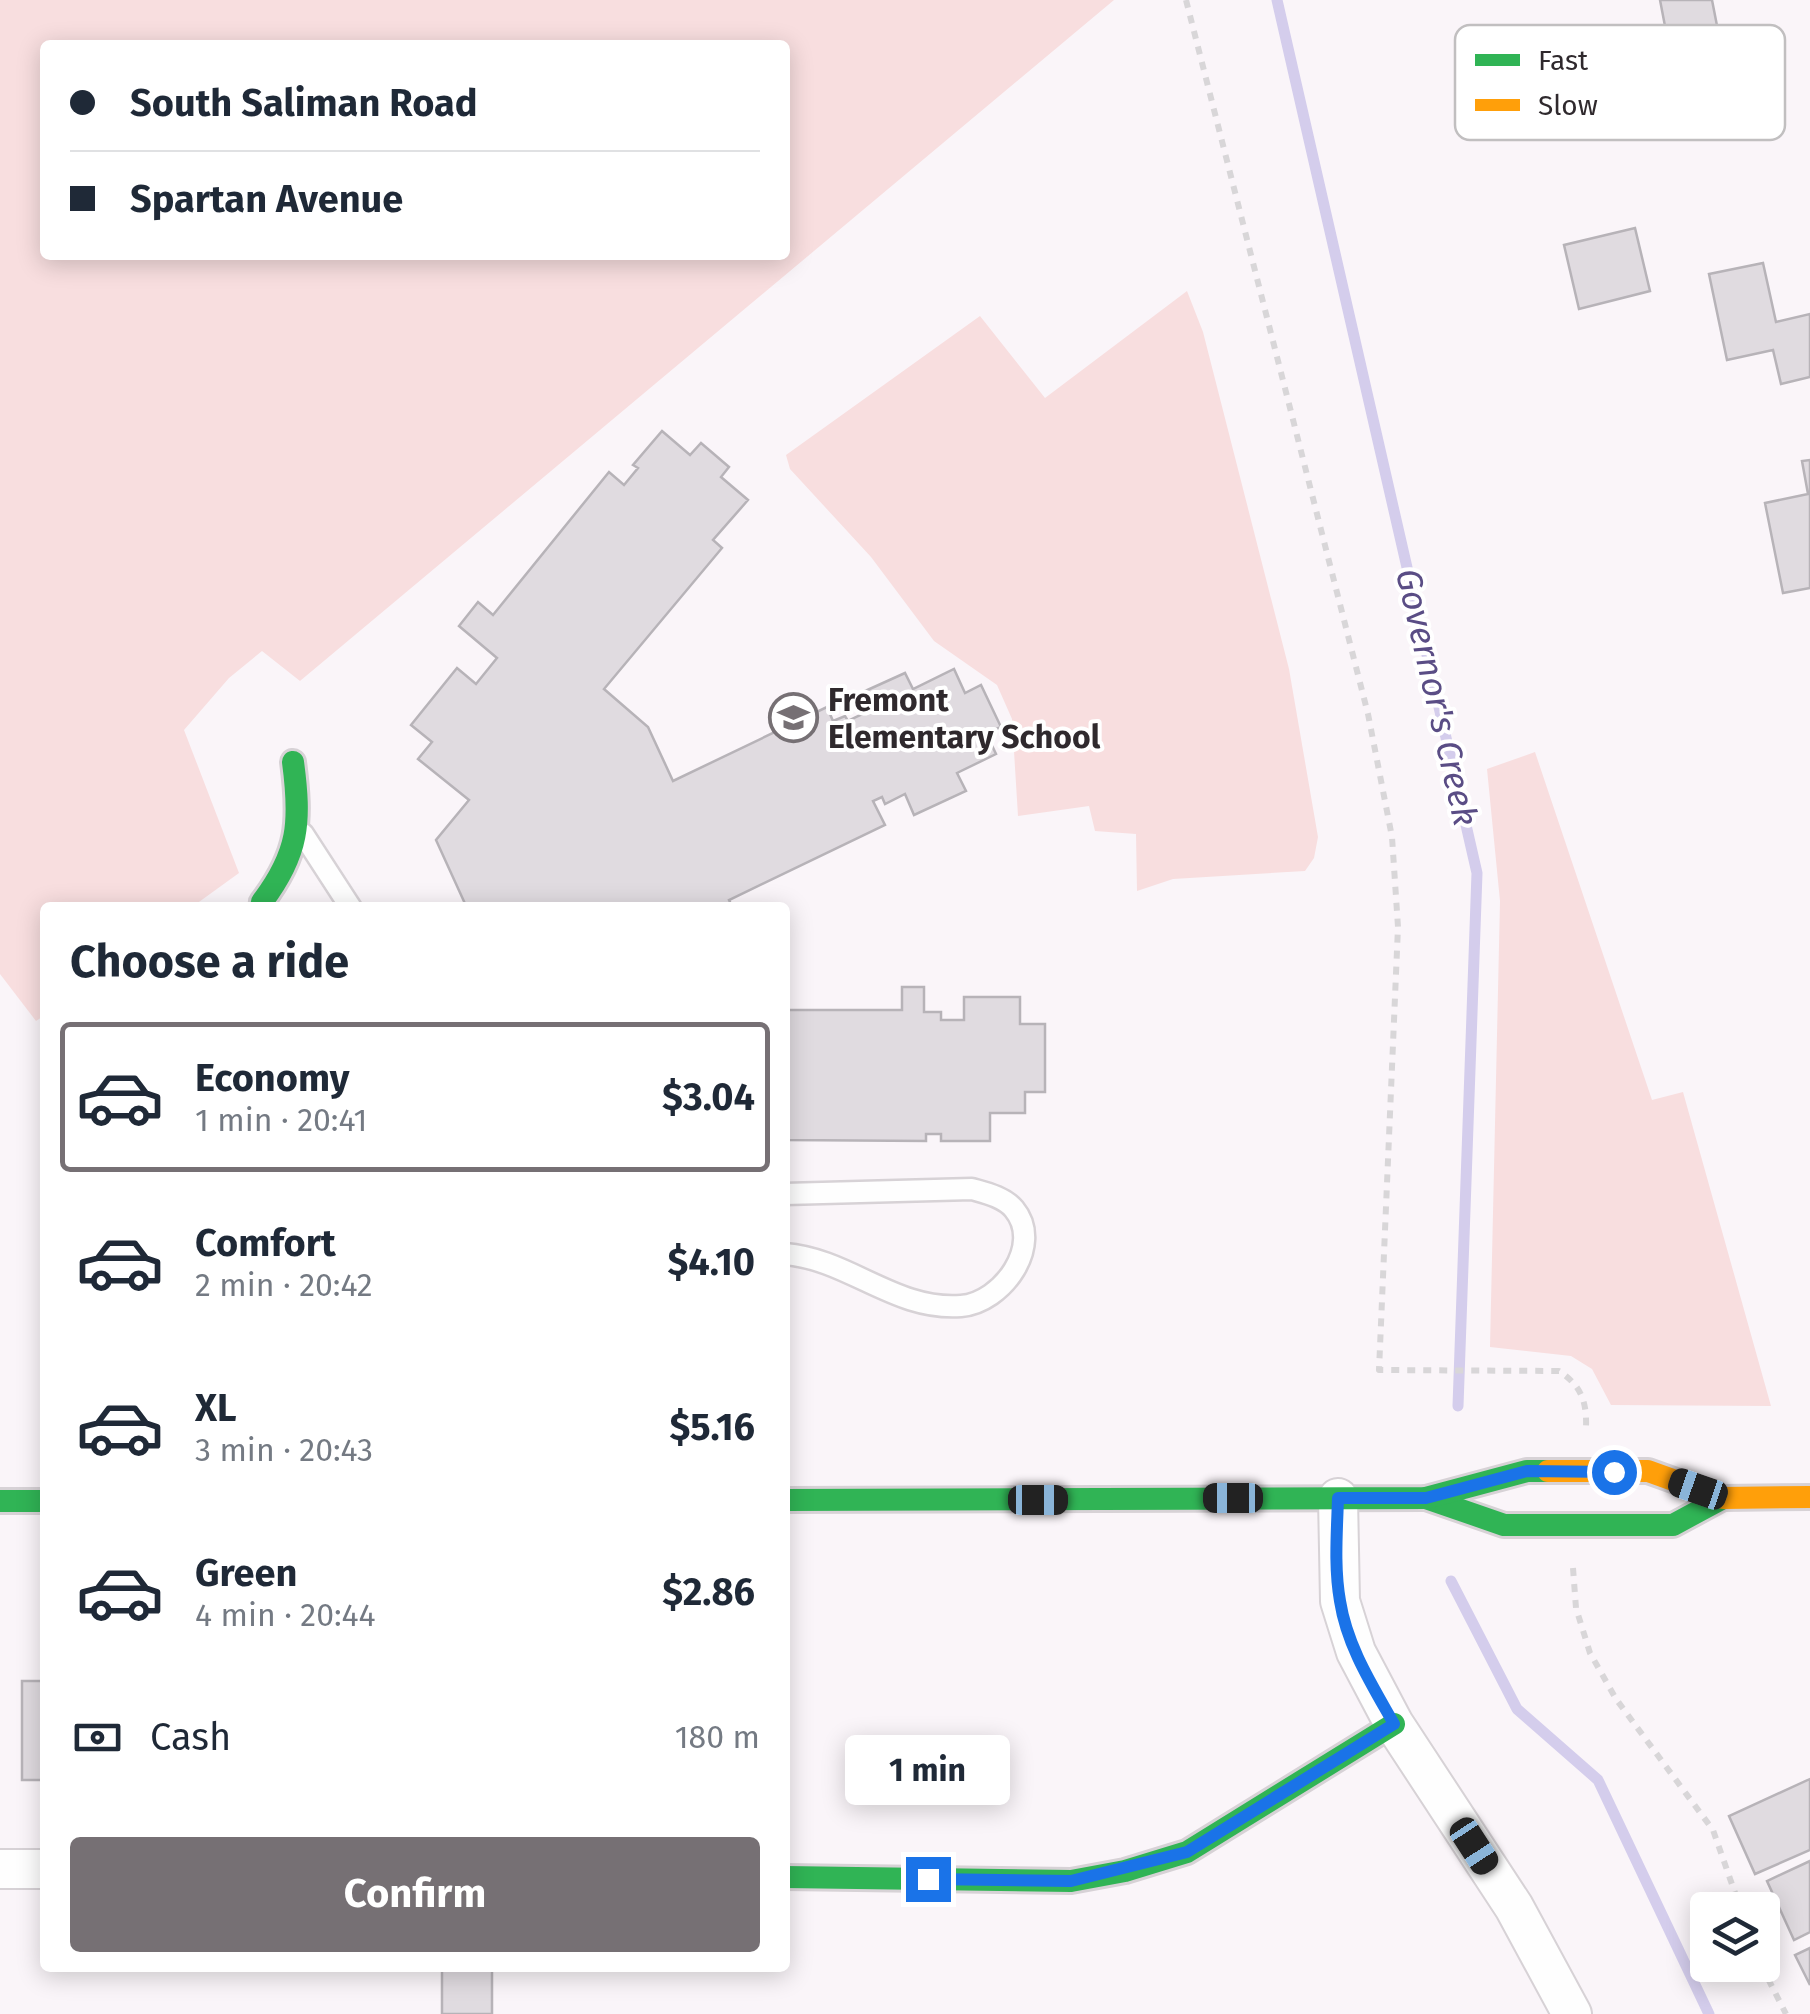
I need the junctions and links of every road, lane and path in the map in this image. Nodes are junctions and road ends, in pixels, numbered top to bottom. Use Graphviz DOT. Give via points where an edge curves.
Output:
graph roads {
  1 [pos="1186,0"];
  2 [pos="293,762"];
  3 [pos="300,829"];
  4 [pos="262,902"];
  5 [pos="346,902"];
  6 [pos="790,1194"];
  7 [pos="790,1255"];
  8 [pos="1586,1439"];
  9 [pos="1810,1497"];
  10 [pos="1338,1498"];
  11 [pos="1426,1498"];
  12 [pos="1723,1498"];
  13 [pos="790,1500"];
  14 [pos="0,1501"];
  15 [pos="40,1501"];
  16 [pos="1572,1556"];
  17 [pos="1394,1724"];
  18 [pos="0,1869"];
  19 [pos="40,1869"];
  20 [pos="790,1878"];
  21 [pos="1734,1892"];
  22 [pos="1770,1982"];
  23 [pos="1572,2014"];
  24 [pos="1786,2014"];
  1 -- 8 [label="path" via="1368,714 1392,838 1398,927 1379,1370 1558,1371 1578,1383"];
  2 -- 3 [label="main road"];
  3 -- 4 [label="main road" via="282,877"];
  3 -- 5 [label="lane"];
  6 -- 7 [label="lane" via="972,1190 1015,1210 1023,1235 1010,1282 965,1306 903,1300 834,1264"];
  9 -- 12 [label="main road"];
  10 -- 11 [label="main road"];
  10 -- 13 [label="main road"];
  10 -- 17 [label="street" via="1342,1613"];
  11 -- 12 [label="main road" via="1527,1471 1648,1471"];
  11 -- 12 [label="main road" via="1504,1525 1673,1525"];
  14 -- 15 [label="main road"];
  16 -- 21 [label="path" via="1576,1608 1590,1653 1713,1830"];
  17 -- 20 [label="main road" via="1187,1852 1125,1870 1071,1881"];
  17 -- 23 [label="street" via="1514,1908"];
  18 -- 19 [label="street"];
  22 -- 24 [label="path"];
}
